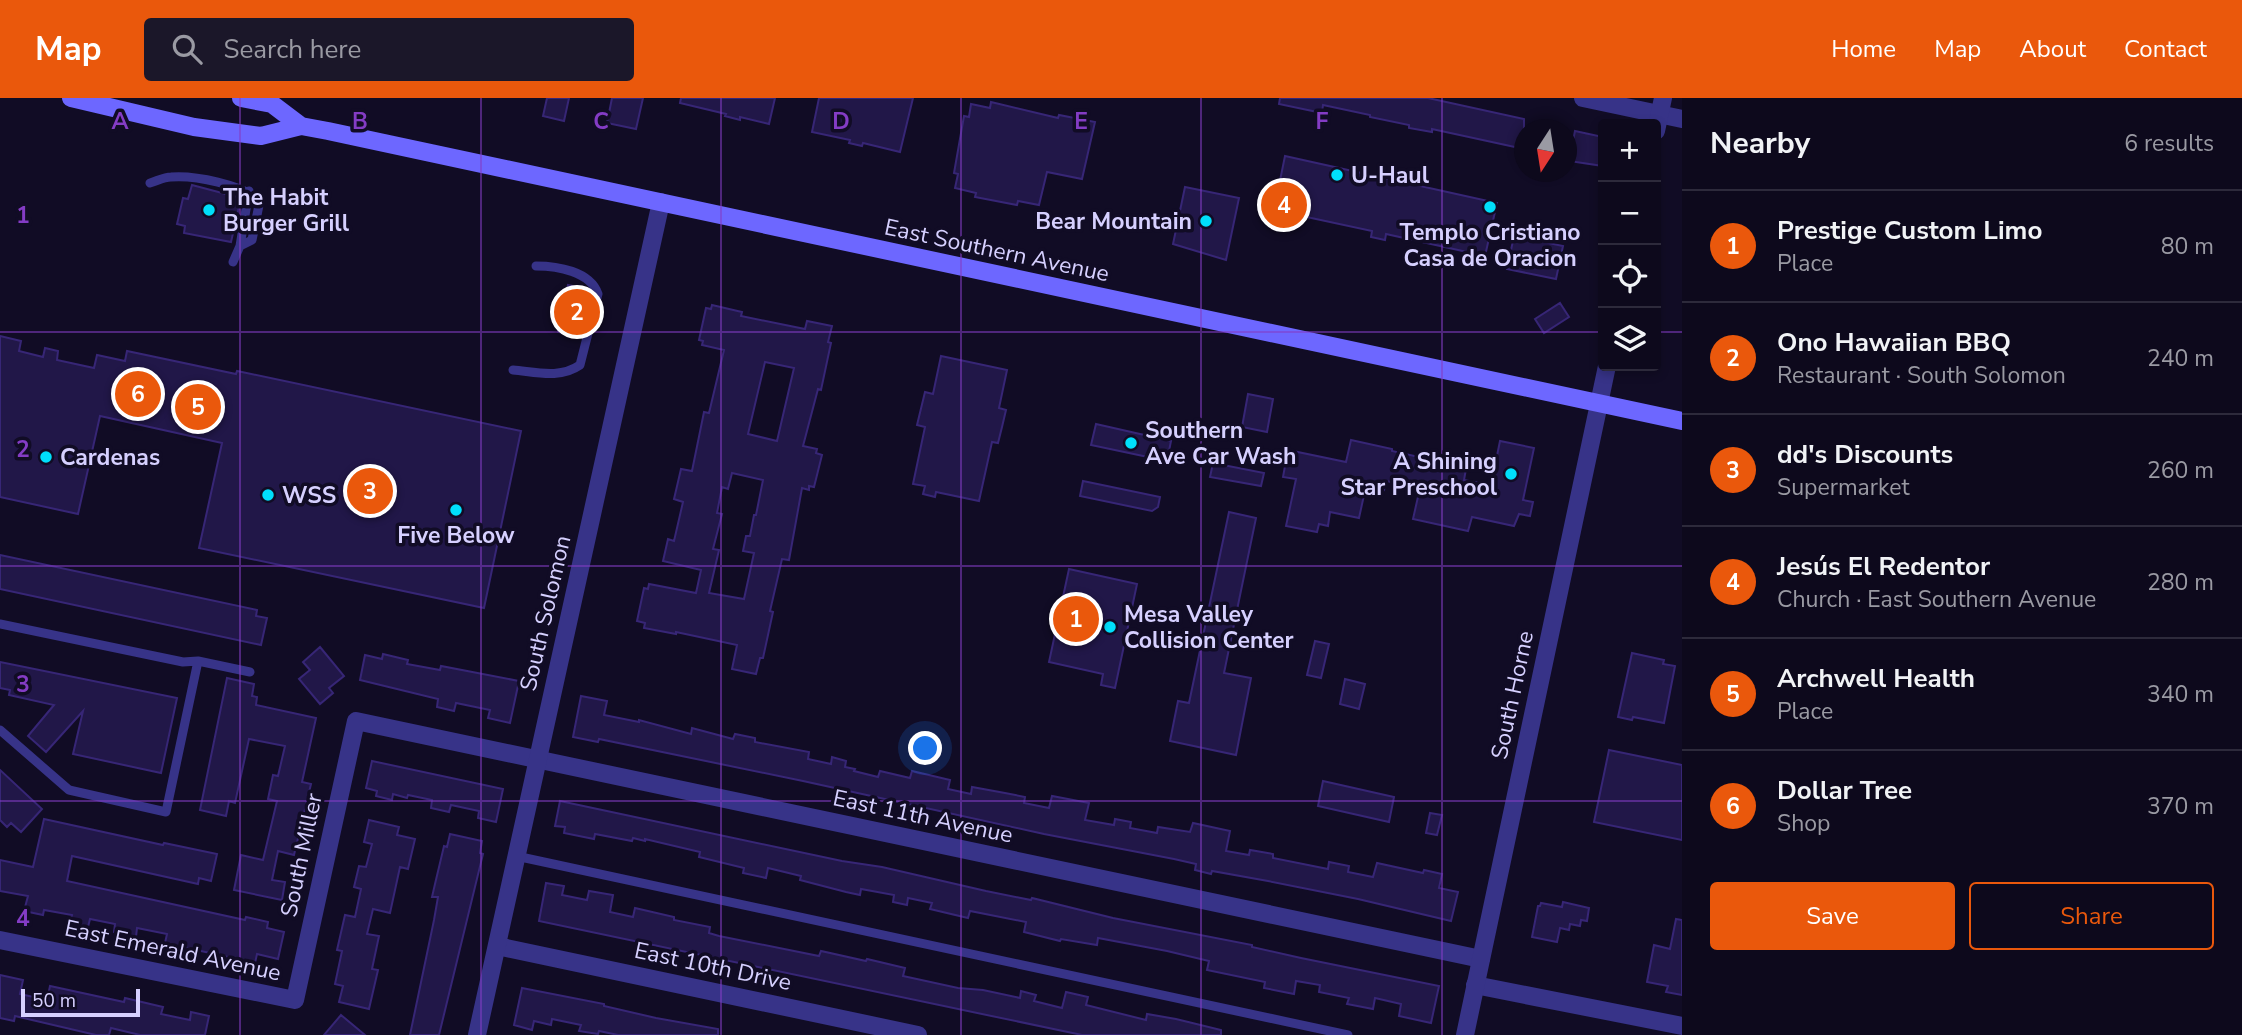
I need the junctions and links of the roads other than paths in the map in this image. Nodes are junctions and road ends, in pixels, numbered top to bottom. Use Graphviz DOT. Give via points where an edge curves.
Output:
graph roads {
  1 [pos="71,98"];
  2 [pos="241,98"];
  3 [pos="1584,98"];
  4 [pos="1659,114"];
  5 [pos="1682,120"];
  6 [pos="301,126"];
  7 [pos="150,183"];
  8 [pos="661,202"];
  9 [pos="233,262"];
  10 [pos="536,266"];
  11 [pos="513,370"];
  12 [pos="1606,371"];
  13 [pos="1599,404"];
  14 [pos="1682,421"];
  15 [pos="0,624"];
  16 [pos="198,662"];
  17 [pos="250,672"];
  18 [pos="356,720"];
  19 [pos="0,730"];
  20 [pos="537,759"];
  21 [pos="516,856"];
  22 [pos="0,940"];
  23 [pos="497,946"];
  24 [pos="1481,960"];
  25 [pos="1475,985"];
  26 [pos="295,1000"];
  27 [pos="1682,1026"];
  28 [pos="477,1035"];
  29 [pos="918,1035"];
  30 [pos="1348,1035"];
  31 [pos="1465,1035"];
  1 -- 6 [label="main road, East Southern Avenue" via="194,127 261,136"];
  2 -- 6 [label="main road, East Southern Avenue" via="272,104"];
  3 -- 4 [label="street"];
  4 -- 5 [label="street"];
  6 -- 8 [label="main road, East Southern Avenue"];
  7 -- 9 [label="lane" via="178,177 236,187 260,201 253,240 240,246"];
  8 -- 13 [label="main road, East Southern Avenue"];
  8 -- 20 [label="street, South Solomon"];
  10 -- 11 [label="lane" via="587,278 598,294 580,365 556,374"];
  12 -- 13 [label="street, South Horne"];
  13 -- 14 [label="main road, East Southern Avenue"];
  13 -- 24 [label="street, South Horne"];
  15 -- 16 [label="lane"];
  16 -- 17 [label="lane"];
  16 -- 19 [label="lane" via="166,812 69,790"];
  18 -- 20 [label="street, East 11th Avenue"];
  18 -- 26 [label="street, South Miller"];
  20 -- 21 [label="street, South Solomon"];
  20 -- 24 [label="street, East 11th Avenue"];
  21 -- 23 [label="street, South Solomon"];
  21 -- 30 [label="lane"];
  22 -- 26 [label="street, East Emerald Avenue"];
  23 -- 28 [label="street, South Solomon"];
  23 -- 29 [label="street, East 10th Drive"];
  24 -- 25 [label="street, South Horne"];
  25 -- 27 [label="street"];
  25 -- 31 [label="street, South Horne"];
}
